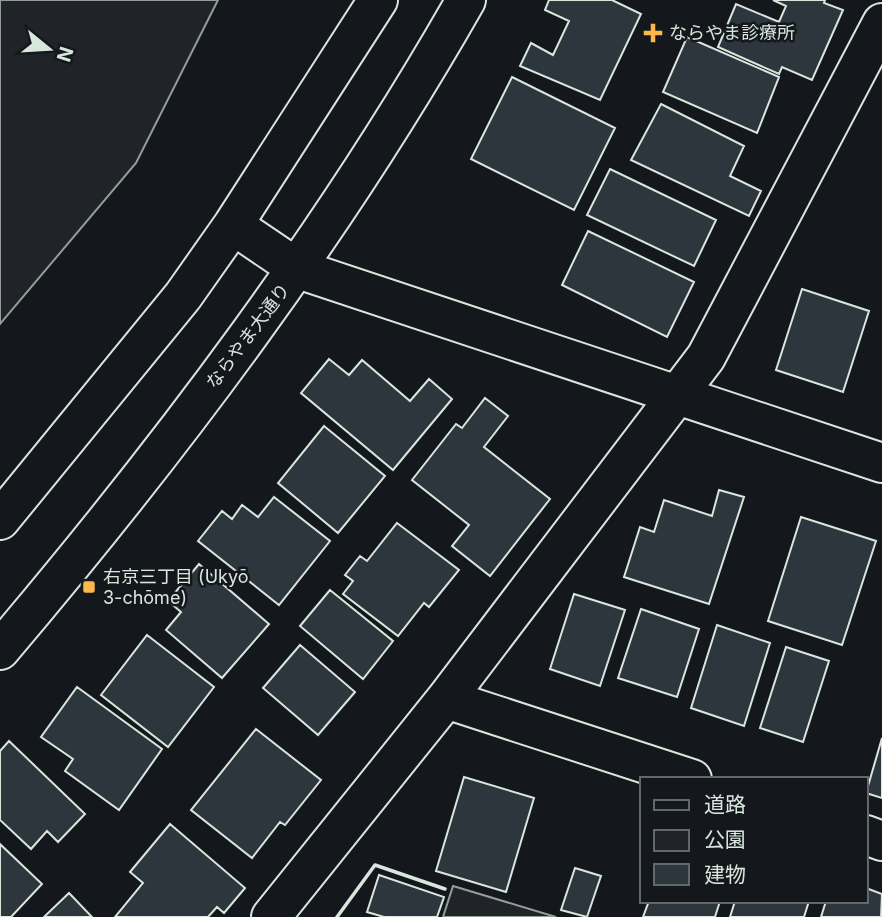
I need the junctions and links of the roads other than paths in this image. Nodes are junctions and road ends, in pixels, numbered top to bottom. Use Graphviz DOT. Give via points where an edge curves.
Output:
graph roads {
  1 [pos="378,0"];
  2 [pos="466,0"];
  3 [pos="882,23"];
  4 [pos="871,70"];
  5 [pos="233,225"];
  6 [pos="298,269"];
  7 [pos="678,395"];
  8 [pos="882,463"];
  9 [pos="0,520"];
  10 [pos="0,650"];
  11 [pos="446,699"];
  12 [pos="686,777"];
  13 [pos="271,917"];
  1 -- 5 [label="street"];
  2 -- 6 [label="street, ならやま大通り"];
  3 -- 4 [label="street"];
  4 -- 7 [label="street" via="706,357"];
  5 -- 6 [label="street"];
  5 -- 9 [label="street" via="183,296"];
  6 -- 7 [label="street"];
  6 -- 10 [label="street, ならやま大通り" via="182,424"];
  7 -- 8 [label="street"];
  7 -- 11 [label="street"];
  11 -- 12 [label="street"];
  11 -- 13 [label="street"];
}
